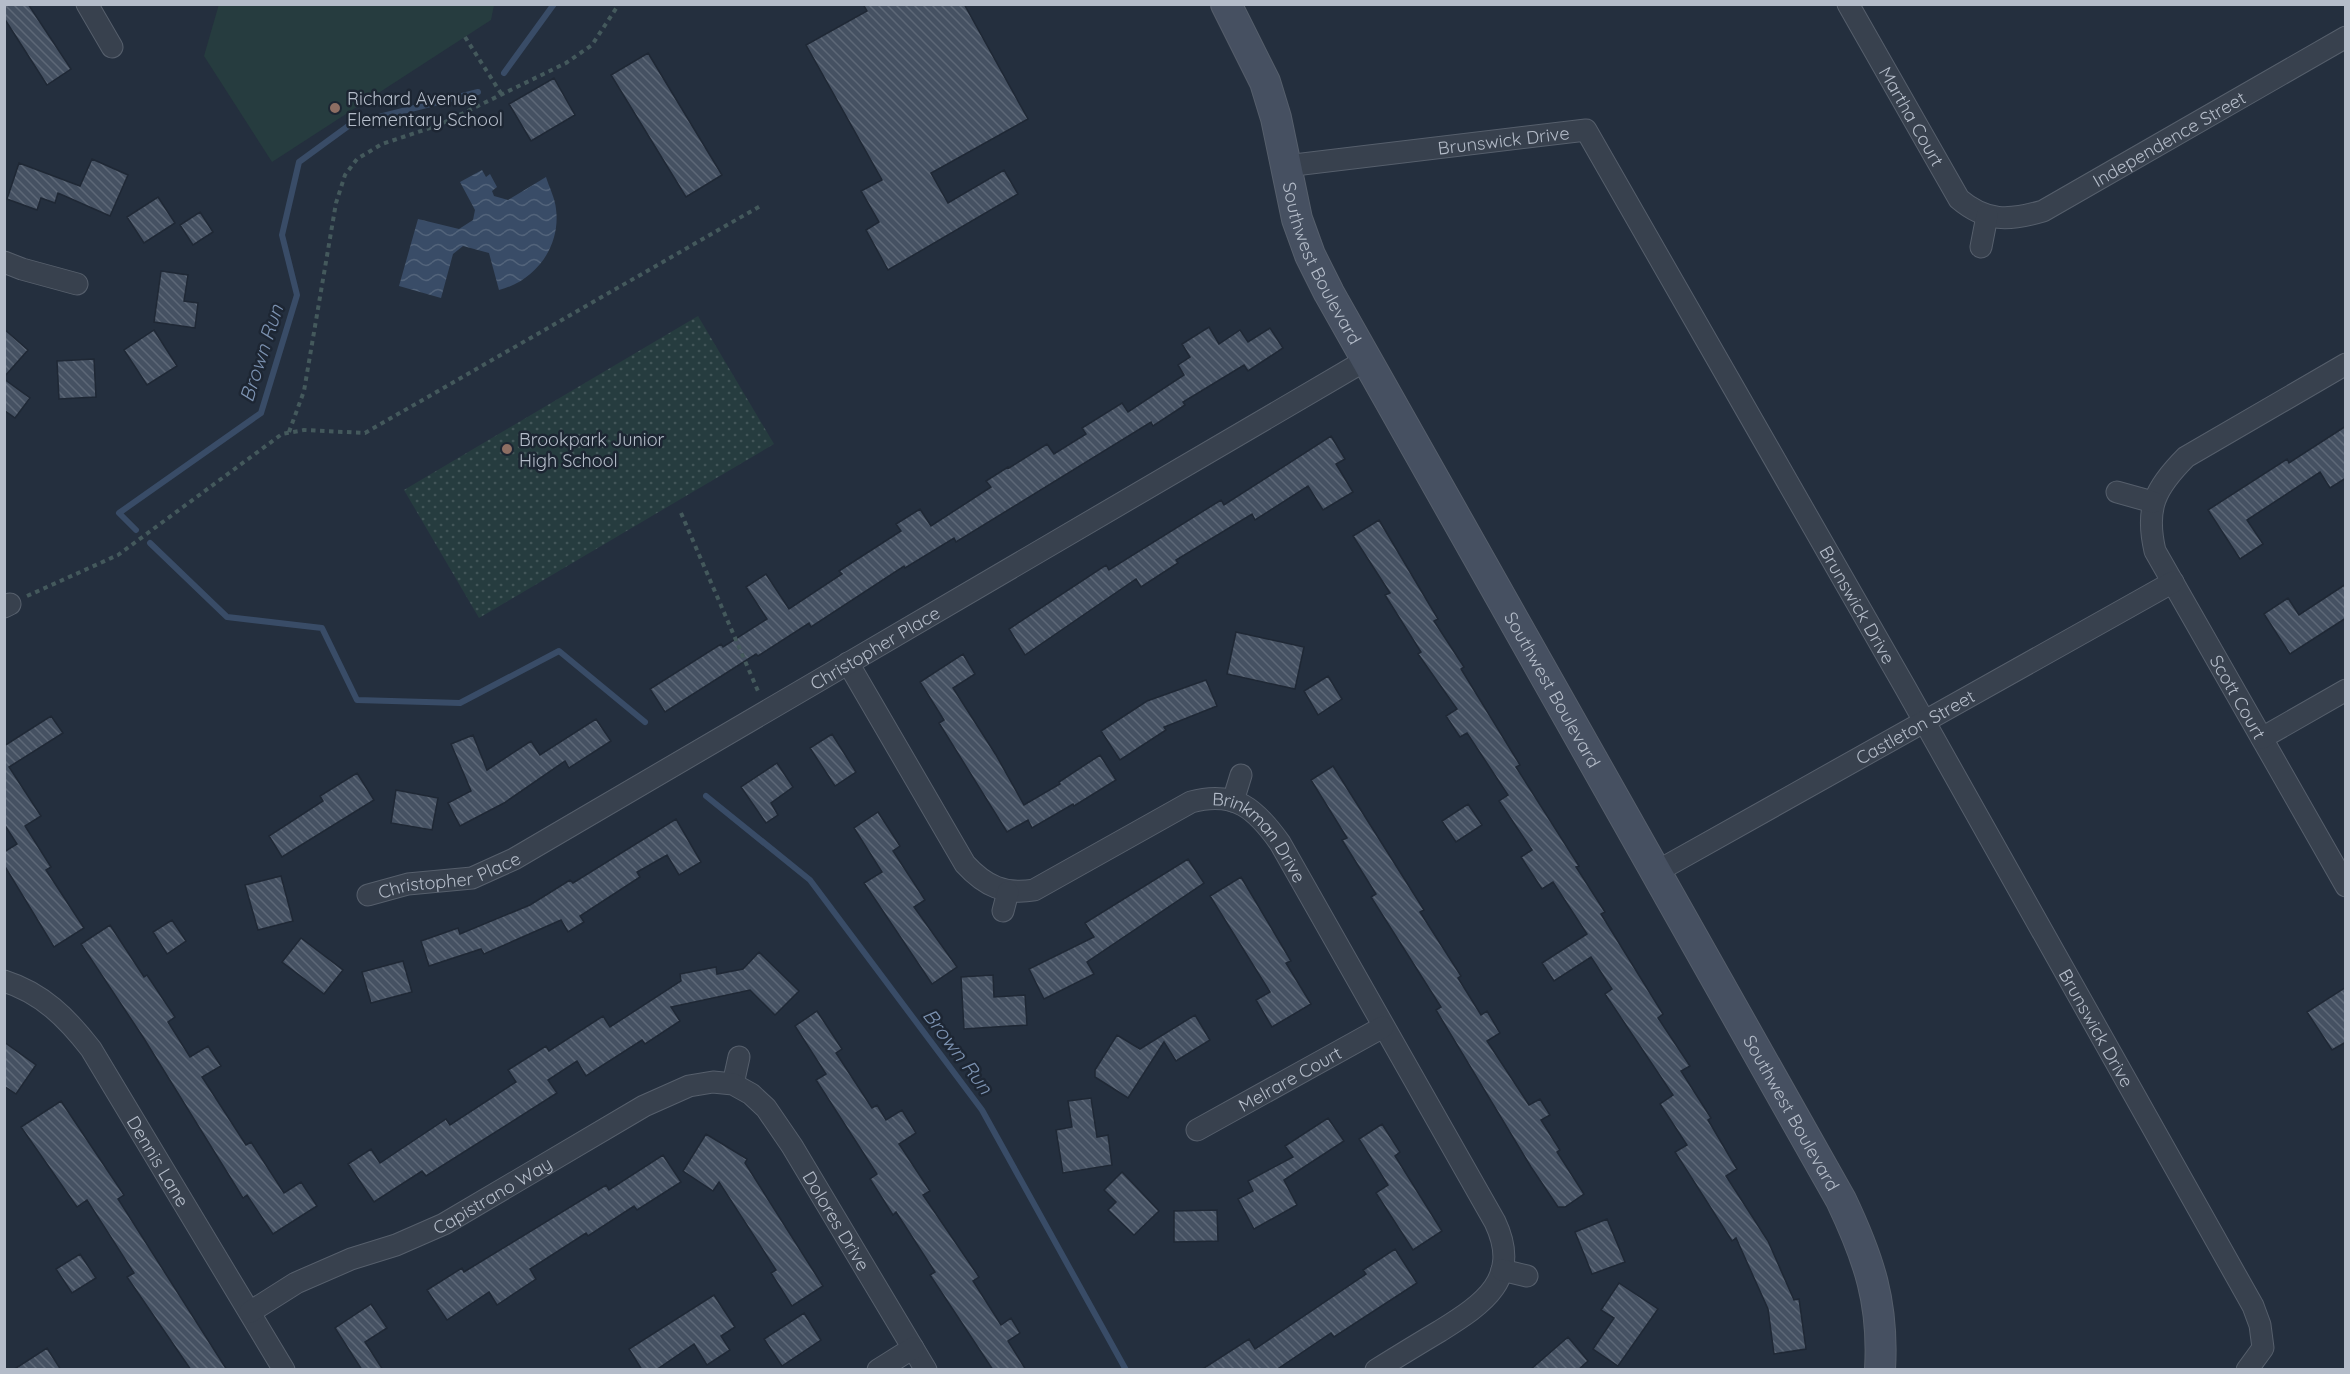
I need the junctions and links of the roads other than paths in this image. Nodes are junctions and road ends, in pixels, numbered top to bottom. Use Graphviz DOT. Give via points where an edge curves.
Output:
graph roads {
  1 [pos="87,4"];
  2 [pos="1226,4"];
  3 [pos="1848,4"];
  4 [pos="2346,38"];
  5 [pos="112,48"];
  6 [pos="1286,166"];
  7 [pos="1987,216"];
  8 [pos="1980,247"];
  9 [pos="4,261"];
  10 [pos="77,284"];
  11 [pos="1366,360"];
  12 [pos="2346,364"];
  13 [pos="2117,492"];
  14 [pos="2153,502"];
  15 [pos="2173,582"];
  16 [pos="848,663"];
  17 [pos="2346,690"];
  18 [pos="1924,722"];
  19 [pos="2262,738"];
  20 [pos="1241,774"];
  21 [pos="1233,801"];
  22 [pos="1656,872"];
  23 [pos="2346,886"];
  24 [pos="368,895"];
  25 [pos="4,981"];
  26 [pos="1383,1027"];
  27 [pos="738,1057"];
  28 [pos="733,1084"];
  29 [pos="1197,1130"];
  30 [pos="1502,1269"];
  31 [pos="1527,1276"];
  32 [pos="250,1312"];
  33 [pos="913,1348"];
  34 [pos="284,1370"];
  35 [pos="878,1370"];
  36 [pos="926,1370"];
  37 [pos="1376,1370"];
  38 [pos="1881,1370"];
  39 [pos="2247,1370"];
  1 -- 5 [label="street"];
  2 -- 6 [label="street, Southwest Boulevard" via="1265,82"];
  3 -- 7 [label="street, Martha Court" via="1959,199 1971,210"];
  4 -- 7 [label="street, Independence Street" via="2043,212 2015,219"];
  6 -- 11 [label="street, Southwest Boulevard" via="1297,219 1310,255"];
  6 -- 18 [label="street, Brunswick Drive" via="1586,130"];
  7 -- 8 [label="street"];
  9 -- 10 [label="street"];
  11 -- 16 [label="street, Christopher Place"];
  11 -- 22 [label="street, Southwest Boulevard"];
  12 -- 14 [label="street" via="2186,457 2166,477"];
  13 -- 14 [label="street"];
  14 -- 15 [label="street, Scott Court" via="2150,527 2155,551"];
  15 -- 18 [label="street, Castleton Street"];
  15 -- 19 [label="street, Scott Court"];
  16 -- 21 [label="street, Brinkman Drive" via="965,864 1006,902 1191,802 1206,798"];
  16 -- 24 [label="street, Christopher Place" via="490,871 472,878 408,884"];
  17 -- 19 [label="street"];
  18 -- 22 [label="street, Castleton Street"];
  18 -- 39 [label="street, Brunswick Drive" via="2253,1306 2263,1348"];
  19 -- 23 [label="street, Scott Court"];
  20 -- 21 [label="street"];
  21 -- 26 [label="street, Brinkman Drive" via="1264,820 1280,843"];
  22 -- 38 [label="street, Southwest Boulevard" via="1855,1228 1878,1303"];
  25 -- 32 [label="street, Dennis Lane" via="52,1005 91,1049"];
  26 -- 29 [label="street, Melrare Court"];
  26 -- 30 [label="street, Brinkman Drive" via="1495,1222 1503,1245"];
  27 -- 28 [label="street"];
  28 -- 32 [label="street, Capistrano Way" via="689,1086 659,1098 444,1224 296,1283"];
  28 -- 33 [label="street, Dolores Drive" via="766,1108 792,1146"];
  30 -- 31 [label="street"];
  30 -- 37 [label="street" via="1492,1293 1474,1310"];
  32 -- 34 [label="street, Dennis Lane"];
  33 -- 35 [label="street"];
  33 -- 36 [label="street, Dolores Drive"];
}
